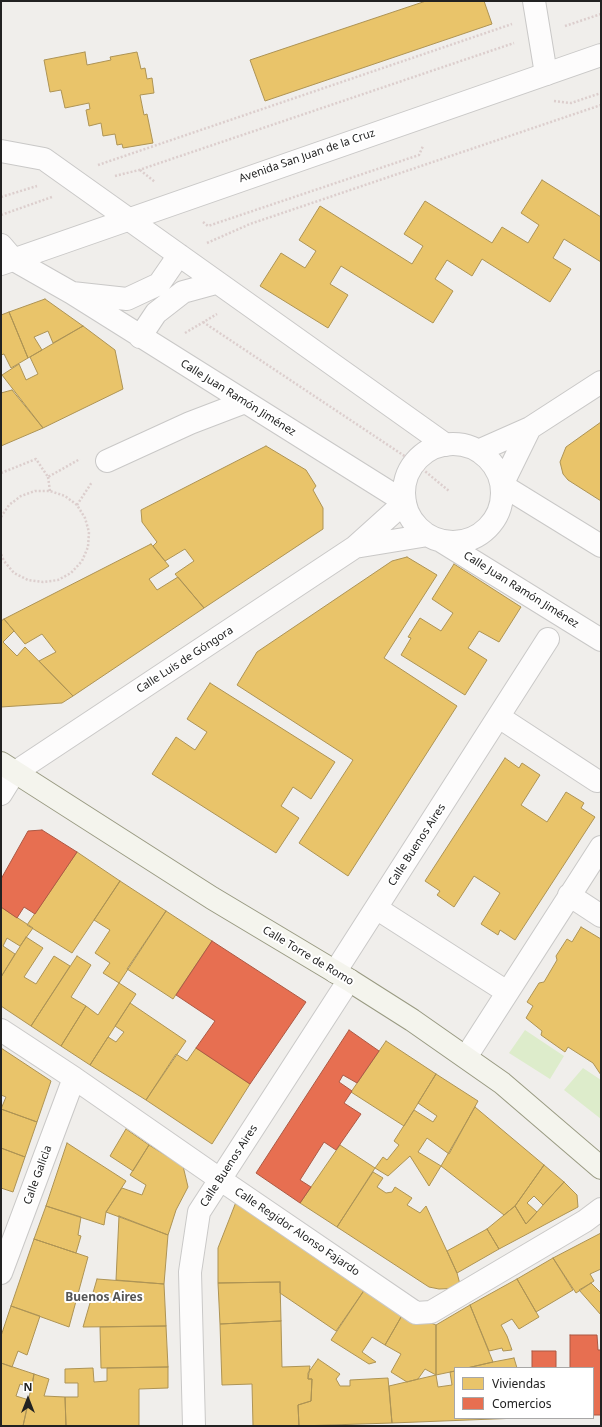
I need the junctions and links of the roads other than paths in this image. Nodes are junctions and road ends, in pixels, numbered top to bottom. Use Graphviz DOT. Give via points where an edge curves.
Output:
graph roads {
  1 [pos="536,17"];
  2 [pos="601,55"];
  3 [pos="546,74"];
  4 [pos="1,151"];
  5 [pos="129,218"];
  6 [pos="179,255"];
  7 [pos="5,256"];
  8 [pos="216,283"];
  9 [pos="76,293"];
  10 [pos="140,337"];
  11 [pos="601,382"];
  12 [pos="245,402"];
  13 [pos="530,428"];
  14 [pos="446,446"];
  15 [pos="478,451"];
  16 [pos="107,461"];
  17 [pos="502,485"];
  18 [pos="405,502"];
  19 [pos="435,538"];
  20 [pos="601,546"];
  21 [pos="355,547"];
  22 [pos="548,639"];
  23 [pos="601,640"];
  24 [pos="498,717"];
  25 [pos="8,768"];
  26 [pos="600,782"];
  27 [pos="1,794"];
  28 [pos="601,847"];
  29 [pos="570,895"];
  30 [pos="376,908"];
  31 [pos="601,916"];
  32 [pos="342,976"];
  33 [pos="507,992"];
  34 [pos="1,1030"];
  35 [pos="466,1057"];
  36 [pos="74,1078"];
  37 [pos="601,1168"];
  38 [pos="221,1180"];
  39 [pos="601,1209"];
  40 [pos="1,1273"];
  41 [pos="194,1426"];
  1 -- 3 [label="street"];
  2 -- 3 [label="street, Avenida San Juan de la Cruz"];
  3 -- 5 [label="street, Avenida San Juan de la Cruz"];
  4 -- 5 [label="street" via="44,159"];
  5 -- 6 [label="street"];
  5 -- 7 [label="street, Avenida San Juan de la Cruz"];
  6 -- 8 [label="street"];
  6 -- 9 [label="street" via="159,284 127,299"];
  7 -- 9 [label="street, Calle Juan Ramón Jiménez"];
  8 -- 10 [label="street" via="183,292 156,313"];
  8 -- 14 [label="street"];
  9 -- 10 [label="street, Calle Juan Ramón Jiménez"];
  10 -- 12 [label="street, Calle Juan Ramón Jiménez"];
  11 -- 13 [label="street"];
  12 -- 16 [label="street" via="190,423"];
  12 -- 18 [label="street, Calle Juan Ramón Jiménez"];
  13 -- 15 [label="street"];
  13 -- 17 [label="street, Calle Luis de Góngora"];
  14 -- 15 [label="street, Calle Luis de Góngora" via="465,446"];
  14 -- 18 [label="street, Calle Luis de Góngora" via="426,453 415,462 404,488"];
  15 -- 17 [label="street, Calle Luis de Góngora" via="497,471"];
  17 -- 19 [label="street, Calle Luis de Góngora" via="502,499 498,512 492,524 482,534 469,540 455,542"];
  17 -- 20 [label="street"];
  18 -- 19 [label="street, Calle Luis de Góngora" via="410,517 420,529"];
  18 -- 21 [label="street, Calle Luis de Góngora"];
  19 -- 21 [label="street, Calle Luis de Góngora"];
  19 -- 23 [label="street, Calle Juan Ramón Jiménez"];
  21 -- 25 [label="street, Calle Luis de Góngora"];
  22 -- 24 [label="street, Calle Buenos Aires"];
  24 -- 26 [label="street"];
  24 -- 30 [label="street, Calle Buenos Aires"];
  25 -- 27 [label="street"];
  25 -- 32 [label="main road, Calle Torre de Romo" via="212,898"];
  28 -- 29 [label="street"];
  29 -- 31 [label="street"];
  29 -- 33 [label="street"];
  30 -- 32 [label="street, Calle Buenos Aires"];
  30 -- 33 [label="street"];
  32 -- 35 [label="main road, Calle Torre de Romo"];
  32 -- 38 [label="street, Calle Buenos Aires"];
  33 -- 35 [label="street"];
  34 -- 36 [label="street, Calle Regidor Alonso Fajardo"];
  35 -- 37 [label="main road, Calle Torre de Romo" via="521,1098"];
  36 -- 38 [label="street, Calle Regidor Alonso Fajardo"];
  36 -- 40 [label="street, Calle Galicia"];
  38 -- 39 [label="street, Calle Regidor Alonso Fajardo" via="416,1313 431,1312"];
  38 -- 41 [label="street, Calle Buenos Aires" via="199,1212 190,1272"];
}
